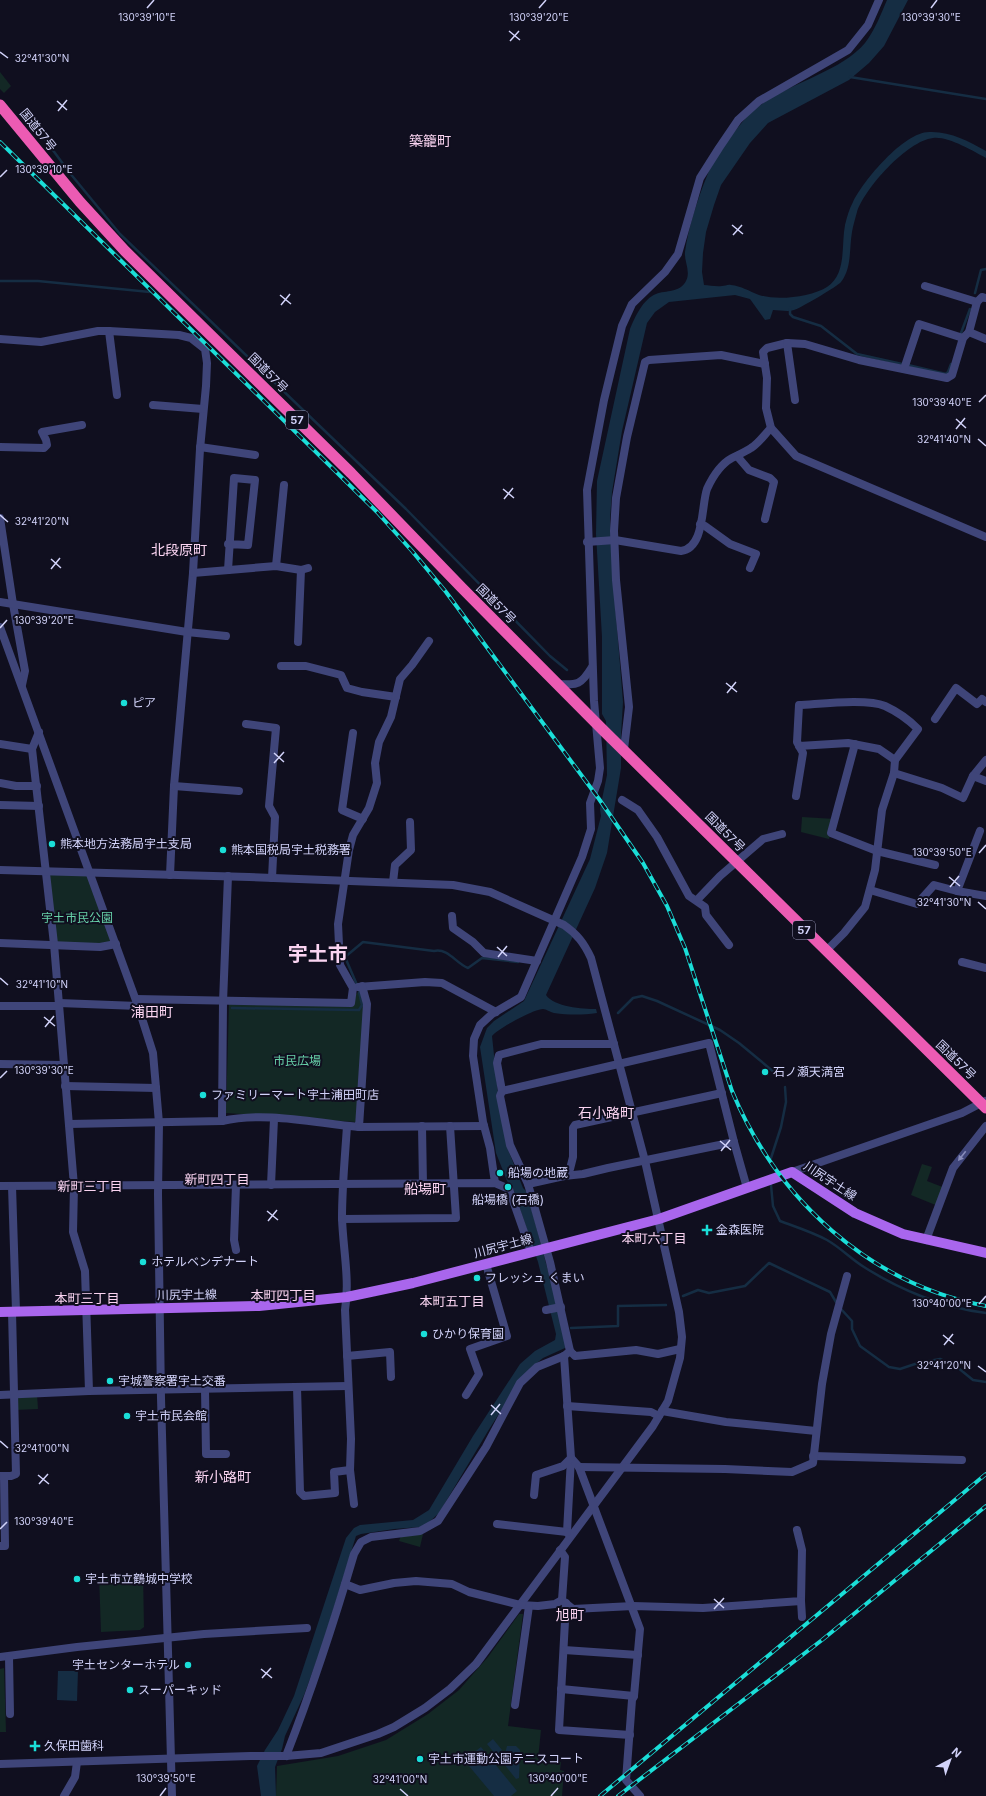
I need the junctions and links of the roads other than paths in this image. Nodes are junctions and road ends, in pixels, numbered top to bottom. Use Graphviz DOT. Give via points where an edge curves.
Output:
graph roads {
  1 [pos="879,0"];
  2 [pos="0,105"];
  3 [pos="925,286"];
  4 [pos="986,298"];
  5 [pos="977,302"];
  6 [pos="109,331"];
  7 [pos="966,335"];
  8 [pos="0,338"];
  9 [pos="986,339"];
  10 [pos="787,343"];
  11 [pos="765,364"];
  12 [pos="904,369"];
  13 [pos="117,395"];
  14 [pos="795,400"];
  15 [pos="153,404"];
  16 [pos="203,409"];
  17 [pos="82,425"];
  18 [pos="771,428"];
  19 [pos="0,447"];
  20 [pos="200,447"];
  21 [pos="255,455"];
  22 [pos="737,456"];
  23 [pos="284,485"];
  24 [pos="0,518"];
  25 [pos="765,519"];
  26 [pos="700,524"];
  27 [pos="986,537"];
  28 [pos="614,540"];
  29 [pos="590,541"];
  30 [pos="228,544"];
  31 [pos="276,566"];
  32 [pos="750,568"];
  33 [pos="228,570"];
  34 [pos="193,573"];
  35 [pos="0,602"];
  36 [pos="13,604"];
  37 [pos="0,627"];
  38 [pos="187,632"];
  39 [pos="226,636"];
  40 [pos="429,641"];
  41 [pos="298,642"];
  42 [pos="281,666"];
  43 [pos="592,667"];
  44 [pos="558,684"];
  45 [pos="22,685"];
  46 [pos="396,697"];
  47 [pos="986,702"];
  48 [pos="935,720"];
  49 [pos="246,724"];
  50 [pos="599,726"];
  51 [pos="39,732"];
  52 [pos="353,733"];
  53 [pos="0,744"];
  54 [pos="855,744"];
  55 [pos="799,746"];
  56 [pos="32,749"];
  57 [pos="624,750"];
  58 [pos="895,760"];
  59 [pos="986,760"];
  60 [pos="894,773"];
  61 [pos="973,776"];
  62 [pos="986,781"];
  63 [pos="0,783"];
  64 [pos="37,786"];
  65 [pos="174,786"];
  66 [pos="239,790"];
  67 [pos="796,796"];
  68 [pos="622,800"];
  69 [pos="0,805"];
  70 [pos="39,806"];
  71 [pos="362,819"];
  72 [pos="410,822"];
  73 [pos="980,831"];
  74 [pos="782,834"];
  75 [pos="877,852"];
  76 [pos="736,861"];
  77 [pos="935,865"];
  78 [pos="0,870"];
  79 [pos="45,871"];
  80 [pos="89,872"];
  81 [pos="170,875"];
  82 [pos="228,876"];
  83 [pos="272,878"];
  84 [pos="344,880"];
  85 [pos="392,882"];
  86 [pos="870,890"];
  87 [pos="957,891"];
  88 [pos="986,896"];
  89 [pos="697,900"];
  90 [pos="452,916"];
  91 [pos="554,921"];
  92 [pos="0,944"];
  93 [pos="54,944"];
  94 [pos="116,944"];
  95 [pos="729,945"];
  96 [pos="826,951"];
  97 [pos="536,961"];
  98 [pos="962,962"];
  99 [pos="986,968"];
  100 [pos="362,986"];
  101 [pos="353,988"];
  102 [pos="137,1002"];
  103 [pos="223,1002"];
  104 [pos="59,1005"];
  105 [pos="0,1006"];
  106 [pos="496,1012"];
  107 [pos="614,1044"];
  108 [pos="0,1064"];
  109 [pos="64,1065"];
  110 [pos="619,1065"];
  111 [pos="65,1086"];
  112 [pos="156,1088"];
  113 [pos="502,1091"];
  114 [pos="722,1093"];
  115 [pos="985,1104"];
  116 [pos="632,1114"];
  117 [pos="274,1119"];
  118 [pos="222,1121"];
  119 [pos="159,1123"];
  120 [pos="69,1124"];
  121 [pos="347,1126"];
  122 [pos="422,1126"];
  123 [pos="450,1126"];
  124 [pos="484,1126"];
  125 [pos="986,1126"];
  126 [pos="359,1127"];
  127 [pos="734,1142"];
  128 [pos="645,1161"];
  129 [pos="792,1172"];
  130 [pos="564,1176"];
  131 [pos="495,1183"];
  132 [pos="423,1184"];
  133 [pos="454,1184"];
  134 [pos="528,1184"];
  135 [pos="158,1185"];
  136 [pos="236,1185"];
  137 [pos="271,1185"];
  138 [pos="343,1185"];
  139 [pos="0,1186"];
  140 [pos="12,1186"];
  141 [pos="74,1186"];
  142 [pos="747,1188"];
  143 [pos="342,1219"];
  144 [pos="659,1219"];
  145 [pos="926,1240"];
  146 [pos="545,1248"];
  147 [pos="236,1250"];
  148 [pos="532,1251"];
  149 [pos="986,1253"];
  150 [pos="486,1264"];
  151 [pos="847,1276"];
  152 [pos="347,1297"];
  153 [pos="561,1306"];
  154 [pos="160,1309"];
  155 [pos="86,1310"];
  156 [pos="546,1310"];
  157 [pos="0,1312"];
  158 [pos="14,1312"];
  159 [pos="680,1349"];
  160 [pos="567,1354"];
  161 [pos="347,1356"];
  162 [pos="391,1377"];
  163 [pos="348,1386"];
  164 [pos="297,1387"];
  165 [pos="205,1389"];
  166 [pos="88,1391"];
  167 [pos="162,1391"];
  168 [pos="0,1395"];
  169 [pos="14,1395"];
  170 [pos="466,1396"];
  171 [pos="567,1406"];
  172 [pos="660,1414"];
  173 [pos="816,1431"];
  174 [pos="226,1454"];
  175 [pos="813,1456"];
  176 [pos="571,1458"];
  177 [pos="962,1460"];
  178 [pos="579,1467"];
  179 [pos="622,1467"];
  180 [pos="350,1470"];
  181 [pos="2,1476"];
  182 [pos="534,1495"];
  183 [pos="354,1504"];
  184 [pos="592,1506"];
  185 [pos="497,1524"];
  186 [pos="797,1530"];
  187 [pos="568,1534"];
  188 [pos="0,1546"];
  189 [pos="560,1550"];
  190 [pos="345,1584"];
  191 [pos="564,1601"];
  192 [pos="801,1601"];
  193 [pos="520,1605"];
  194 [pos="529,1606"];
  195 [pos="633,1606"];
  196 [pos="802,1617"];
  197 [pos="307,1628"];
  198 [pos="169,1638"];
  199 [pos="564,1650"];
  200 [pos="638,1655"];
  201 [pos="9,1656"];
  202 [pos="0,1658"];
  203 [pos="561,1689"];
  204 [pos="634,1696"];
  205 [pos="515,1705"];
  206 [pos="10,1714"];
  207 [pos="630,1735"];
  208 [pos="286,1756"];
  209 [pos="171,1759"];
  210 [pos="77,1762"];
  211 [pos="0,1764"];
  212 [pos="64,1796"];
  213 [pos="172,1796"];
  214 [pos="640,1796"];
  1 -- 29 [label="street" via="868,25 848,50 759,101 738,120 700,178 676,258 629,310 622,326 604,400 587,490"];
  2 -- 44 [label="highway, 国道57号 / 57" via="80,202 125,251 351,473"];
  3 -- 5 [label="street"];
  4 -- 5 [label="street" via="982,297"];
  5 -- 7 [label="street"];
  6 -- 8 [label="street" via="42,342"];
  6 -- 13 [label="street"];
  6 -- 16 [label="street" via="179,335 191,338 205,349 207,363"];
  7 -- 9 [label="street"];
  7 -- 12 [label="street" via="950,377"];
  7 -- 12 [label="street" via="918,324"];
  10 -- 11 [label="street" via="765,349"];
  10 -- 12 [label="street" via="805,344 859,360"];
  10 -- 14 [label="street"];
  11 -- 18 [label="street" via="766,408"];
  11 -- 28 [label="street" via="721,355 645,362 616,498"];
  15 -- 16 [label="street"];
  16 -- 20 [label="street"];
  17 -- 19 [label="street" via="42,432 47,445 44,448"];
  18 -- 22 [label="street" via="756,444"];
  18 -- 27 [label="street" via="796,456"];
  20 -- 21 [label="street"];
  20 -- 34 [label="street"];
  22 -- 25 [label="street" via="749,470 774,482"];
  22 -- 26 [label="street" via="726,462 712,479 705,496"];
  23 -- 31 [label="street"];
  24 -- 36 [label="street"];
  26 -- 28 [label="street" via="694,543 684,551"];
  26 -- 32 [label="street" via="730,544 756,554"];
  28 -- 29 [label="street"];
  28 -- 57 [label="street" via="629,707"];
  29 -- 43 [label="street"];
  30 -- 30 [label="street" via="234,478 255,480 248,545"];
  30 -- 33 [label="street"];
  31 -- 33 [label="street"];
  31 -- 41 [label="street" via="304,569"];
  33 -- 34 [label="street"];
  34 -- 38 [label="street"];
  35 -- 36 [label="street"];
  36 -- 38 [label="street"];
  36 -- 45 [label="street" via="25,671"];
  37 -- 45 [label="street"];
  38 -- 39 [label="street"];
  38 -- 65 [label="street"];
  40 -- 46 [label="street" via="400,679"];
  42 -- 46 [label="street" via="306,666 341,675 347,688"];
  43 -- 44 [label="street" via="584,680 576,685"];
  43 -- 50 [label="street"];
  44 -- 50 [label="highway, 国道57号 / 57"];
  45 -- 51 [label="street"];
  46 -- 71 [label="street" via="391,717 379,742 377,783 369,808"];
  47 -- 48 [label="street" via="982,699 977,704 956,688"];
  49 -- 83 [label="street" via="276,728 270,806 275,817"];
  50 -- 57 [label="highway, 国道57号 / 57"];
  50 -- 91 [label="street" via="600,768 590,803 591,829 582,857"];
  51 -- 56 [label="street"];
  51 -- 80 [label="street"];
  52 -- 71 [label="street" via="342,810"];
  53 -- 56 [label="street"];
  54 -- 55 [label="street"];
  54 -- 58 [label="street" via="879,749"];
  54 -- 75 [label="street" via="831,833"];
  55 -- 58 [label="street" via="799,705 867,702 884,705 905,716 918,729"];
  55 -- 67 [label="street" via="802,753"];
  56 -- 64 [label="street"];
  57 -- 76 [label="highway, 国道57号 / 57"];
  58 -- 60 [label="street"];
  59 -- 61 [label="street"];
  60 -- 61 [label="street" via="942,788 963,798"];
  60 -- 75 [label="street" via="882,810"];
  61 -- 62 [label="street"];
  63 -- 64 [label="street"];
  64 -- 70 [label="street"];
  65 -- 66 [label="street"];
  65 -- 81 [label="street"];
  68 -- 89 [label="street" via="638,810 657,837 689,896"];
  69 -- 70 [label="street"];
  70 -- 79 [label="street"];
  71 -- 84 [label="street" via="353,835"];
  72 -- 85 [label="street" via="410,850 395,865"];
  73 -- 87 [label="street"];
  74 -- 76 [label="street" via="763,839"];
  75 -- 77 [label="street"];
  75 -- 86 [label="street"];
  76 -- 89 [label="street"];
  76 -- 96 [label="highway, 国道57号 / 57"];
  78 -- 79 [label="street"];
  79 -- 80 [label="street"];
  79 -- 93 [label="street"];
  80 -- 81 [label="street"];
  80 -- 94 [label="street"];
  81 -- 82 [label="street"];
  82 -- 83 [label="street"];
  82 -- 103 [label="street"];
  83 -- 84 [label="street"];
  84 -- 85 [label="street"];
  84 -- 101 [label="street" via="338,924 340,965"];
  85 -- 91 [label="street" via="453,885 490,892"];
  86 -- 87 [label="street" via="917,904 934,885"];
  86 -- 96 [label="street" via="865,907"];
  87 -- 88 [label="street"];
  89 -- 95 [label="street" via="705,907 706,915"];
  90 -- 97 [label="street" via="453,928 484,953"];
  91 -- 97 [label="street"];
  91 -- 107 [label="street" via="574,933 584,944 591,958"];
  92 -- 93 [label="street"];
  93 -- 94 [label="street"];
  93 -- 104 [label="street"];
  94 -- 102 [label="street"];
  96 -- 115 [label="highway, 国道57号 / 57"];
  97 -- 106 [label="street" via="520,998"];
  98 -- 99 [label="street"];
  100 -- 101 [label="street"];
  100 -- 106 [label="street" via="442,983"];
  100 -- 126 [label="street" via="367,1004"];
  101 -- 103 [label="street" via="351,1003"];
  102 -- 103 [label="street"];
  102 -- 104 [label="street"];
  102 -- 112 [label="street" via="153,1053"];
  103 -- 118 [label="street"];
  104 -- 105 [label="street"];
  104 -- 109 [label="street"];
  106 -- 124 [label="street" via="480,1025 474,1039 473,1056"];
  107 -- 110 [label="street"];
  107 -- 113 [label="street" via="541,1044 499,1055 497,1063"];
  108 -- 109 [label="street"];
  109 -- 111 [label="street"];
  110 -- 113 [label="street"];
  110 -- 114 [label="street" via="709,1043"];
  110 -- 116 [label="street"];
  111 -- 112 [label="street"];
  111 -- 120 [label="street"];
  112 -- 119 [label="street"];
  113 -- 134 [label="street" via="500,1096 510,1145"];
  114 -- 116 [label="street"];
  114 -- 127 [label="street"];
  115 -- 129 [label="street"];
  116 -- 128 [label="street"];
  116 -- 130 [label="street" via="575,1125 573,1157 570,1169"];
  117 -- 118 [label="street" via="234,1118"];
  117 -- 121 [label="street"];
  117 -- 137 [label="street"];
  118 -- 119 [label="street"];
  119 -- 120 [label="street"];
  119 -- 135 [label="street"];
  120 -- 141 [label="street"];
  121 -- 126 [label="street"];
  121 -- 138 [label="street"];
  122 -- 123 [label="street"];
  122 -- 126 [label="street"];
  122 -- 132 [label="street"];
  123 -- 124 [label="street"];
  123 -- 133 [label="street"];
  124 -- 131 [label="street"];
  125 -- 145 [label="street, one-way" via="953,1168"];
  127 -- 128 [label="street"];
  127 -- 142 [label="street"];
  128 -- 130 [label="street"];
  128 -- 144 [label="street"];
  129 -- 142 [label="main road, 川尻宇土線"];
  129 -- 145 [label="main road, 川尻宇土線" via="855,1212 903,1234"];
  130 -- 134 [label="street"];
  131 -- 133 [label="street"];
  131 -- 148 [label="street" via="509,1189"];
  132 -- 133 [label="street"];
  132 -- 138 [label="street"];
  133 -- 143 [label="street" via="456,1218"];
  134 -- 146 [label="street"];
  135 -- 136 [label="street"];
  135 -- 141 [label="street"];
  135 -- 154 [label="street"];
  136 -- 137 [label="street"];
  136 -- 147 [label="street"];
  137 -- 138 [label="street"];
  138 -- 143 [label="street"];
  139 -- 140 [label="street"];
  140 -- 141 [label="street"];
  140 -- 158 [label="street"];
  141 -- 155 [label="street" via="73,1232 85,1271"];
  142 -- 144 [label="main road, 川尻宇土線"];
  143 -- 152 [label="street"];
  144 -- 146 [label="main road, 川尻宇土線"];
  144 -- 159 [label="street" via="679,1312 682,1337"];
  145 -- 149 [label="main road, 川尻宇土線"];
  146 -- 148 [label="main road, 川尻宇土線"];
  146 -- 153 [label="street"];
  148 -- 150 [label="main road, 川尻宇土線"];
  150 -- 152 [label="main road, 川尻宇土線"];
  150 -- 170 [label="street" via="507,1336 470,1349 478,1374"];
  151 -- 173 [label="street" via="831,1334"];
  152 -- 154 [label="main road, 川尻宇土線" via="260,1306"];
  152 -- 161 [label="street"];
  153 -- 156 [label="street"];
  153 -- 160 [label="street"];
  154 -- 155 [label="main road, 川尻宇土線"];
  154 -- 167 [label="street"];
  155 -- 158 [label="main road, 川尻宇土線"];
  155 -- 166 [label="street"];
  157 -- 158 [label="main road, 川尻宇土線"];
  158 -- 169 [label="street"];
  159 -- 160 [label="street" via="658,1354 636,1350 575,1356"];
  159 -- 172 [label="street" via="668,1402"];
  160 -- 171 [label="street"];
  160 -- 190 [label="street" via="537,1367 520,1384 486,1447 438,1521 420,1531 371,1537 361,1542 354,1554"];
  161 -- 162 [label="street" via="390,1352"];
  161 -- 163 [label="street"];
  163 -- 164 [label="street"];
  163 -- 180 [label="street"];
  164 -- 165 [label="street"];
  164 -- 180 [label="street" via="300,1492 304,1496 335,1493 334,1472"];
  165 -- 167 [label="street"];
  165 -- 174 [label="street" via="206,1454"];
  166 -- 167 [label="street"];
  166 -- 169 [label="street"];
  167 -- 198 [label="street"];
  168 -- 169 [label="street"];
  169 -- 181 [label="street" via="16,1474"];
  171 -- 172 [label="street"];
  171 -- 176 [label="street"];
  172 -- 173 [label="street"];
  172 -- 179 [label="street"];
  173 -- 175 [label="street"];
  175 -- 177 [label="street"];
  175 -- 179 [label="street" via="813,1463 792,1472"];
  176 -- 178 [label="street"];
  176 -- 182 [label="street" via="563,1466 536,1476"];
  176 -- 187 [label="street"];
  178 -- 179 [label="street"];
  178 -- 184 [label="street"];
  179 -- 184 [label="street"];
  180 -- 183 [label="street"];
  181 -- 188 [label="street" via="5,1546"];
  184 -- 187 [label="street"];
  184 -- 195 [label="street"];
  185 -- 187 [label="street"];
  186 -- 192 [label="street" via="802,1550"];
  187 -- 189 [label="street"];
  189 -- 191 [label="street" via="565,1557"];
  189 -- 193 [label="street"];
  190 -- 193 [label="street" via="360,1590 416,1581 452,1584 469,1592"];
  190 -- 208 [label="street" via="306,1706"];
  191 -- 194 [label="street"];
  191 -- 195 [label="street" via="573,1609"];
  191 -- 199 [label="street"];
  192 -- 195 [label="street" via="703,1608"];
  192 -- 196 [label="street"];
  193 -- 194 [label="street"];
  193 -- 208 [label="street" via="476,1664 425,1708 394,1727 352,1743 321,1753"];
  194 -- 205 [label="street"];
  195 -- 200 [label="street" via="640,1629"];
  197 -- 198 [label="street"];
  198 -- 201 [label="street"];
  198 -- 209 [label="street"];
  199 -- 200 [label="street"];
  199 -- 203 [label="street"];
  200 -- 204 [label="street"];
  201 -- 202 [label="street"];
  201 -- 206 [label="street"];
  203 -- 204 [label="street"];
  203 -- 207 [label="street" via="559,1730"];
  204 -- 207 [label="street"];
  207 -- 214 [label="street" via="626,1780"];
  208 -- 209 [label="street"];
  209 -- 210 [label="street"];
  209 -- 213 [label="street"];
  210 -- 211 [label="street"];
  210 -- 212 [label="street" via="75,1777"];
}
